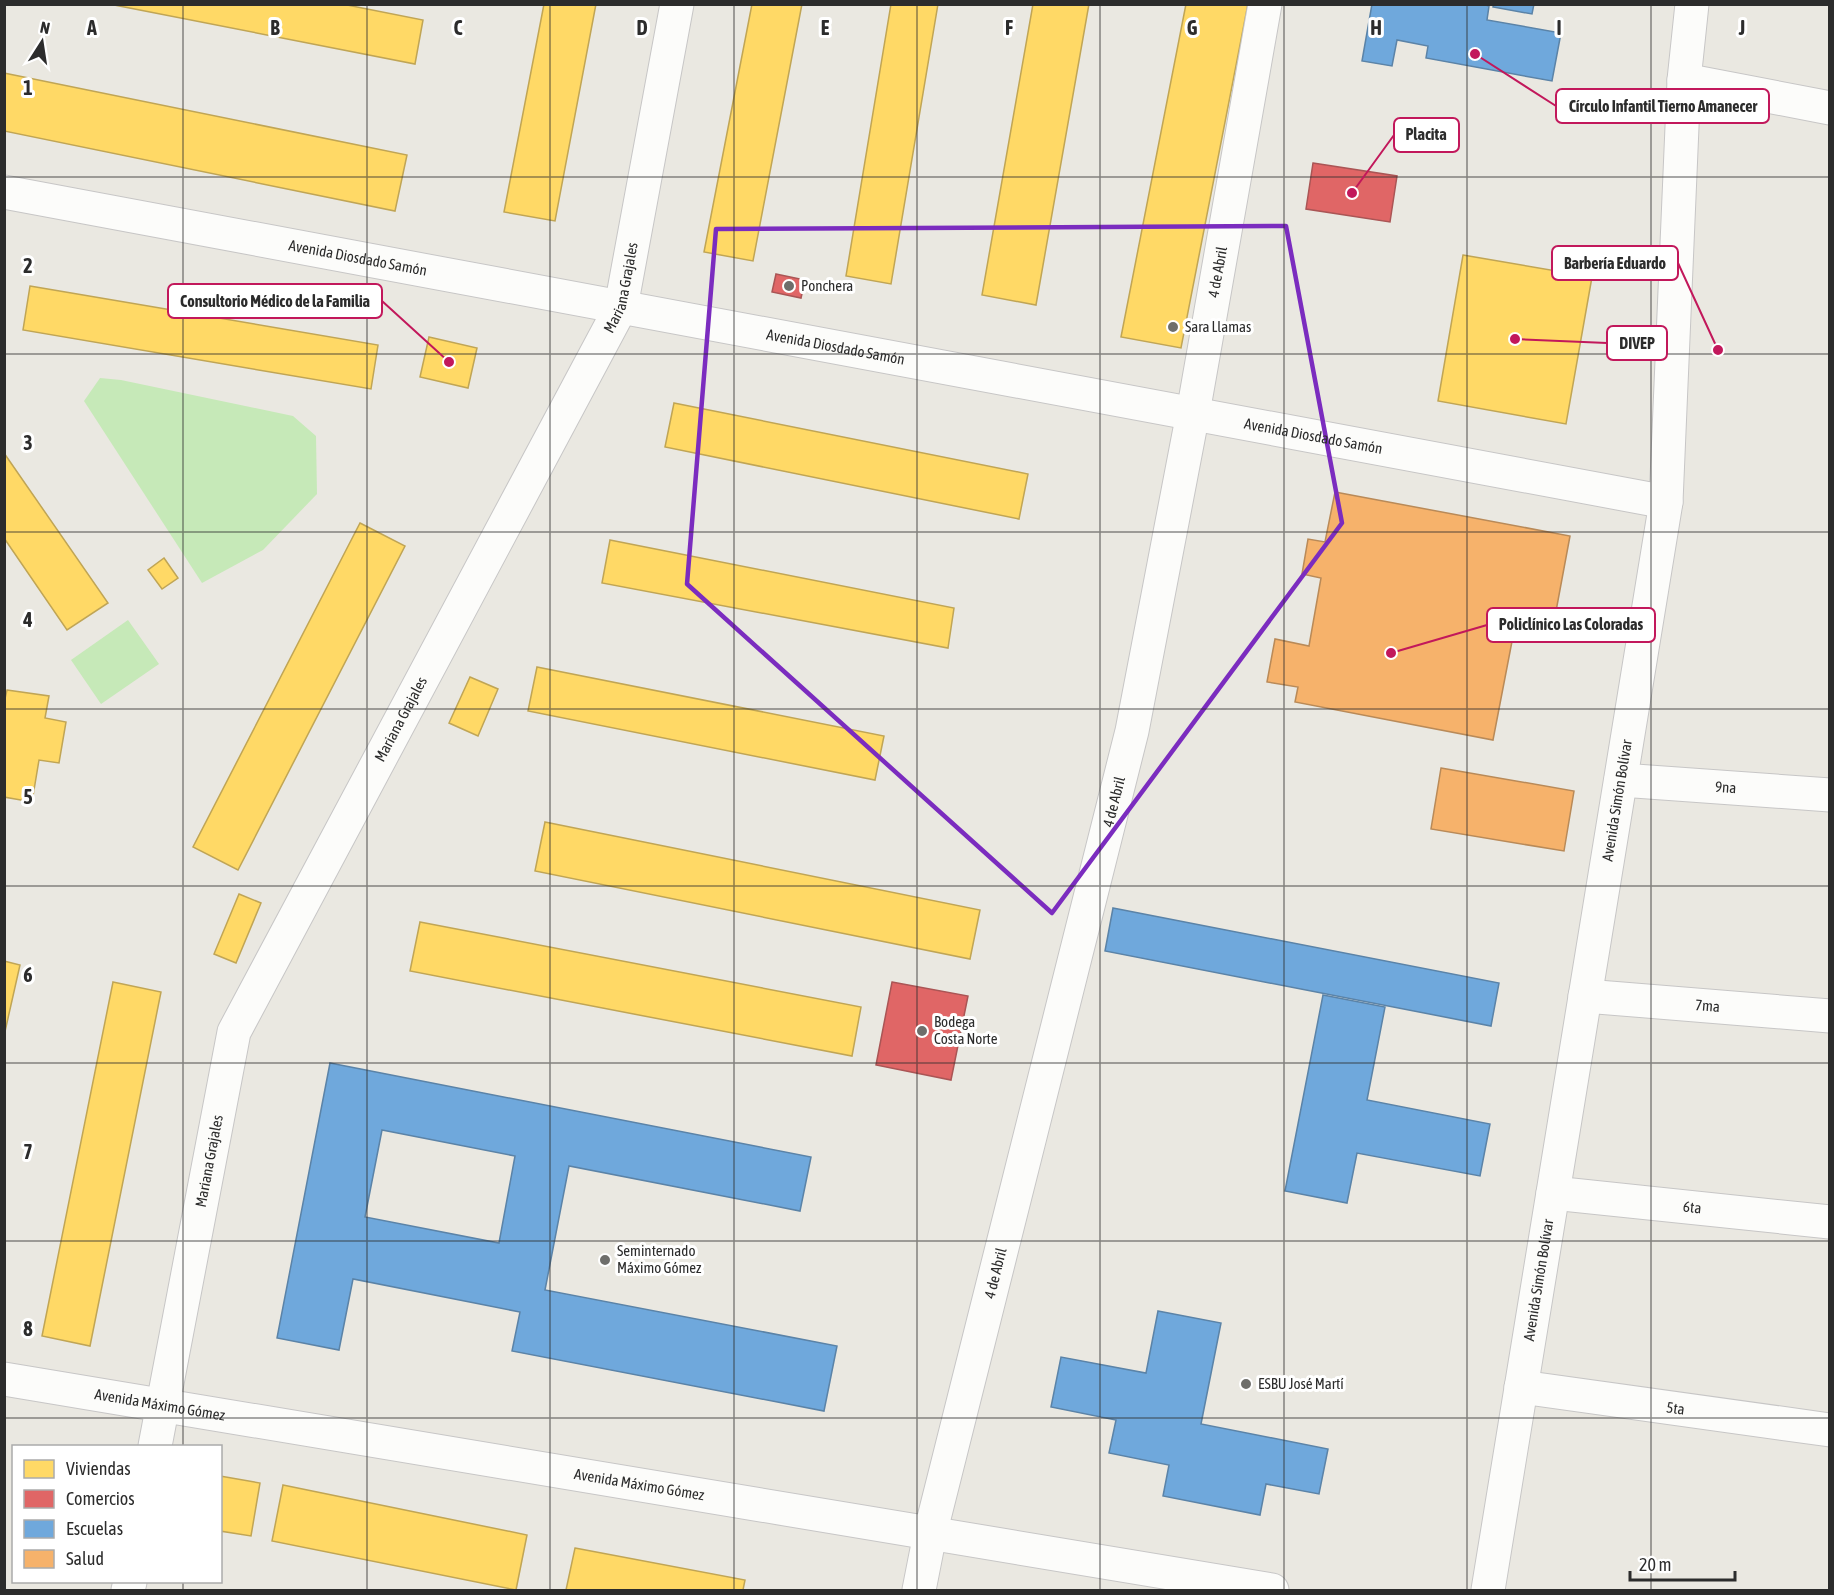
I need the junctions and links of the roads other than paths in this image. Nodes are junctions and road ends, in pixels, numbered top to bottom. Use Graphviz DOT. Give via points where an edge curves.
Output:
graph roads {
  1 [pos="677,4"];
  2 [pos="1266,4"];
  3 [pos="1692,4"];
  4 [pos="1684,80"];
  5 [pos="1830,108"];
  6 [pos="4,192"];
  7 [pos="621,307"];
  8 [pos="1193,413"];
  9 [pos="1666,502"];
  10 [pos="1621,780"];
  11 [pos="1830,795"];
  12 [pos="1585,996"];
  13 [pos="1830,1016"];
  14 [pos="1553,1193"];
  15 [pos="1830,1222"];
  16 [pos="4,1379"];
  17 [pos="1521,1387"];
  18 [pos="163,1406"];
  19 [pos="1830,1430"];
  20 [pos="155,1445"];
  21 [pos="930,1534"];
  22 [pos="919,1590"];
  23 [pos="1272,1590"];
  24 [pos="1488,1590"];
  1 -- 7 [label="street, Mariana Grajales"];
  2 -- 8 [label="street, 4 de Abril"];
  3 -- 4 [label="street, Avenida Simón Bolívar"];
  4 -- 5 [label="street"];
  4 -- 9 [label="street, Avenida Simón Bolívar"];
  6 -- 7 [label="street, Avenida Diosdado Samón"];
  7 -- 8 [label="street, Avenida Diosdado Samón"];
  7 -- 18 [label="street, Mariana Grajales" via="234,1032"];
  8 -- 9 [label="street, Avenida Diosdado Samón"];
  8 -- 21 [label="street, 4 de Abril" via="1132,731"];
  9 -- 10 [label="street, Avenida Simón Bolívar"];
  10 -- 11 [label="street, 9na"];
  10 -- 12 [label="street, Avenida Simón Bolívar"];
  12 -- 13 [label="street, 7ma"];
  12 -- 14 [label="street, Avenida Simón Bolívar"];
  14 -- 15 [label="street, 6ta"];
  14 -- 17 [label="street, Avenida Simón Bolívar"];
  16 -- 18 [label="street, Avenida Máximo Gómez"];
  17 -- 19 [label="street, 5ta"];
  17 -- 24 [label="street, Avenida Simón Bolívar"];
  18 -- 20 [label="street, Mariana Grajales"];
  18 -- 21 [label="street, Avenida Máximo Gómez"];
  21 -- 22 [label="street, 4 de Abril"];
  21 -- 23 [label="street, Avenida Máximo Gómez"];
}
